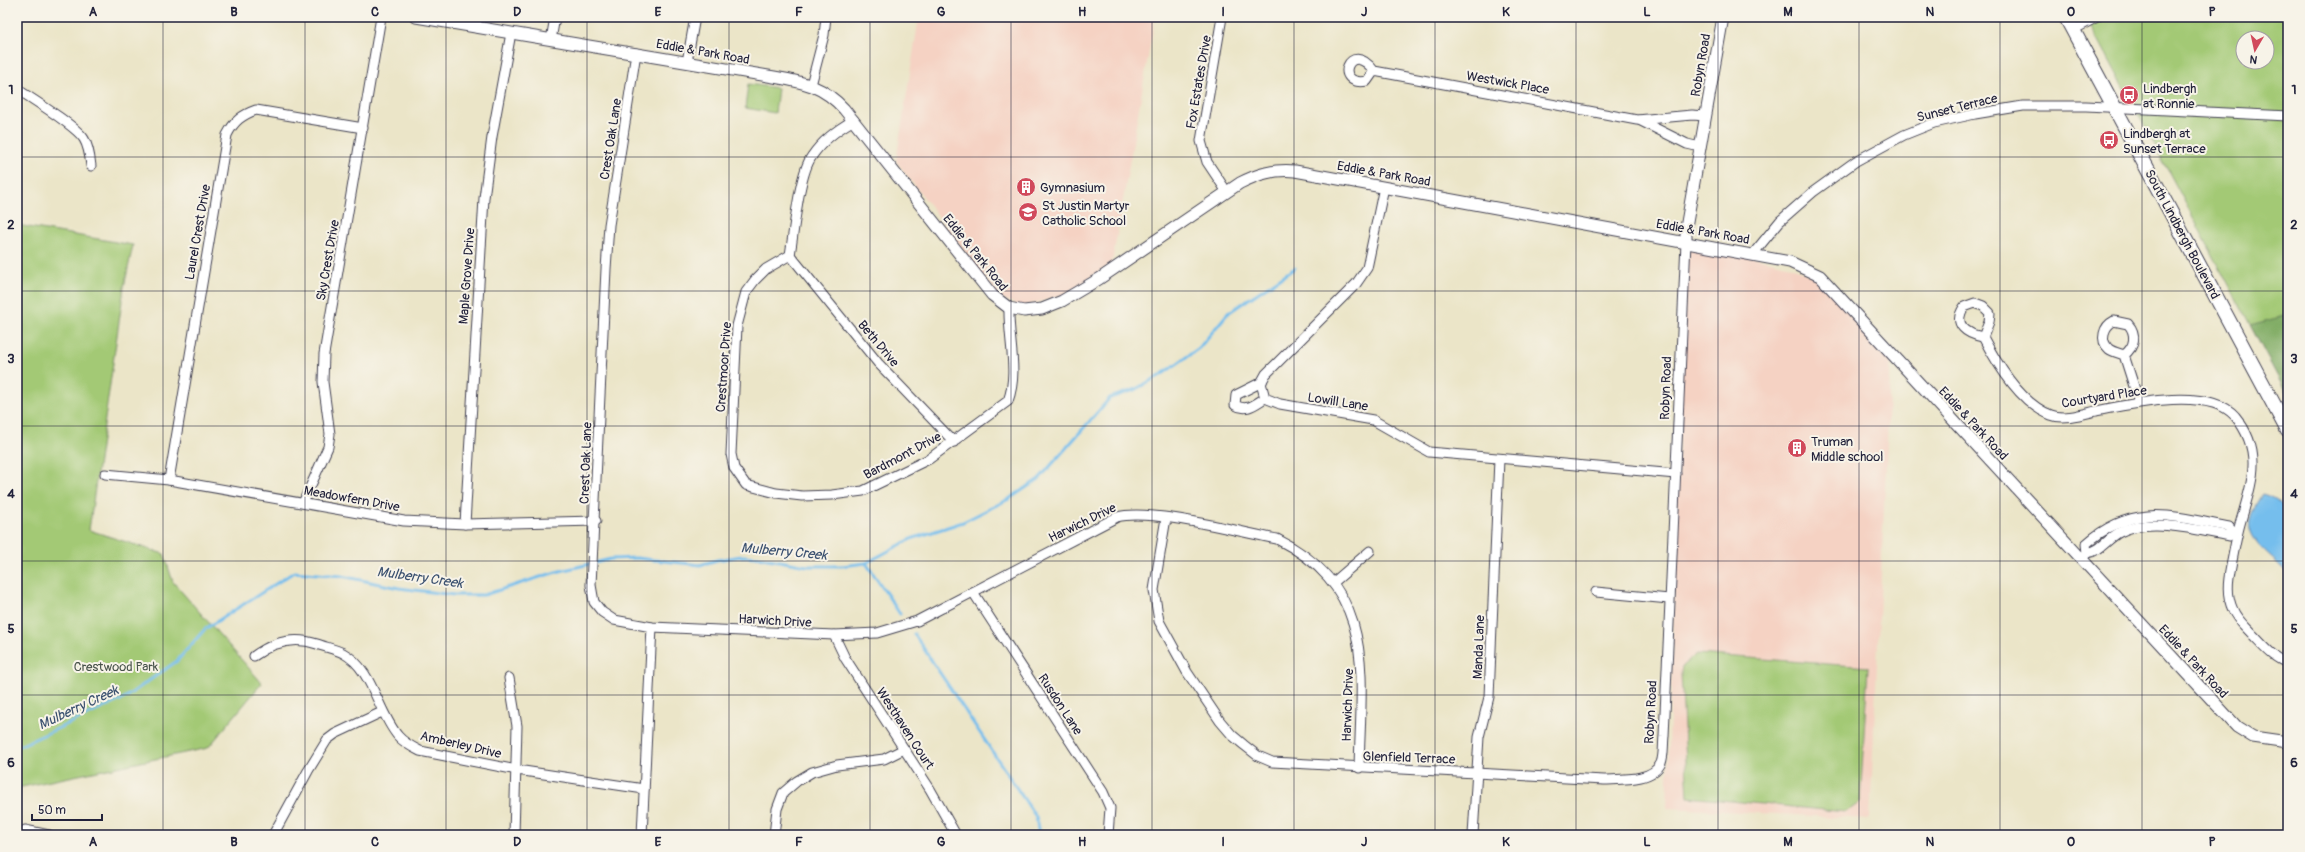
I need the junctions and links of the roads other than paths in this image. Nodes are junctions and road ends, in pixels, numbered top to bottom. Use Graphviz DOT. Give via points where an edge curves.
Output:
graph roads {
  1 [pos="381,17"];
  2 [pos="416,17"];
  3 [pos="555,17"];
  4 [pos="695,17"];
  5 [pos="826,17"];
  6 [pos="1222,17"];
  7 [pos="1723,17"];
  8 [pos="2066,17"];
  9 [pos="2097,17"];
  10 [pos="477,22"];
  11 [pos="2073,30"];
  12 [pos="511,33"];
  13 [pos="551,40"];
  14 [pos="636,53"];
  15 [pos="687,62"];
  16 [pos="1374,71"];
  17 [pos="811,85"];
  18 [pos="17,89"];
  19 [pos="2114,108"];
  20 [pos="1706,116"];
  21 [pos="2288,116"];
  22 [pos="854,120"];
  23 [pos="1638,120"];
  24 [pos="363,128"];
  25 [pos="1700,147"];
  26 [pos="91,166"];
  27 [pos="1384,187"];
  28 [pos="1227,192"];
  29 [pos="1686,242"];
  30 [pos="1753,254"];
  31 [pos="790,255"];
  32 [pos="1009,308"];
  33 [pos="1983,337"];
  34 [pos="2124,355"];
  35 [pos="1262,382"];
  36 [pos="1265,398"];
  37 [pos="2139,402"];
  38 [pos="2288,431"];
  39 [pos="954,442"];
  40 [pos="1499,460"];
  41 [pos="734,468"];
  42 [pos="105,474"];
  43 [pos="1676,474"];
  44 [pos="169,480"];
  45 [pos="303,503"];
  46 [pos="1166,518"];
  47 [pos="596,520"];
  48 [pos="465,524"];
  49 [pos="2235,533"];
  50 [pos="1370,551"];
  51 [pos="2084,556"];
  52 [pos="1334,582"];
  53 [pos="973,592"];
  54 [pos="1596,592"];
  55 [pos="1669,599"];
  56 [pos="652,627"];
  57 [pos="834,635"];
  58 [pos="254,656"];
  59 [pos="2288,663"];
  60 [pos="508,678"];
  61 [pos="382,712"];
  62 [pos="2288,742"];
  63 [pos="904,749"];
  64 [pos="1661,764"];
  65 [pos="1359,768"];
  66 [pos="517,770"];
  67 [pos="1476,772"];
  68 [pos="644,789"];
  69 [pos="25,830"];
  70 [pos="49,835"];
  71 [pos="273,835"];
  72 [pos="514,835"];
  73 [pos="642,835"];
  74 [pos="774,835"];
  75 [pos="956,835"];
  76 [pos="1108,835"];
  77 [pos="1473,835"];
  1 -- 24 [label="street, Sky Crest Drive"];
  2 -- 10 [label="street, Eddie & Park Road"];
  3 -- 13 [label="street"];
  4 -- 15 [label="street"];
  5 -- 17 [label="street"];
  6 -- 28 [label="street, Fox Estates Drive" via="1201,141 1207,162"];
  7 -- 20 [label="street, Robyn Road"];
  8 -- 11 [label="main road, South Lindbergh Boulevard"];
  9 -- 11 [label="street"];
  10 -- 12 [label="street, Eddie & Park Road"];
  11 -- 19 [label="main road, South Lindbergh Boulevard"];
  12 -- 13 [label="street, Eddie & Park Road"];
  12 -- 48 [label="street, Maple Grove Drive" via="484,198"];
  13 -- 14 [label="street, Eddie & Park Road"];
  14 -- 15 [label="street, Eddie & Park Road"];
  14 -- 47 [label="street, Crest Oak Lane" via="609,225"];
  15 -- 17 [label="street, Eddie & Park Road"];
  16 -- 23 [label="street, Westwick Place"];
  17 -- 22 [label="street, Eddie & Park Road" via="832,96"];
  18 -- 26 [label="street" via="84,138"];
  19 -- 21 [label="street, Sunset Terrace"];
  19 -- 30 [label="street, Sunset Terrace" via="2016,106 1934,123 1904,135 1856,161 1813,192 1780,221"];
  19 -- 38 [label="main road, South Lindbergh Boulevard"];
  20 -- 23 [label="street, Westwick Place"];
  20 -- 25 [label="street, Robyn Road"];
  22 -- 31 [label="street" via="834,132 811,156 801,186"];
  22 -- 32 [label="street, Eddie & Park Road" via="983,285 997,301"];
  23 -- 25 [label="street, Westwick Place" via="1687,144"];
  24 -- 44 [label="street, Laurel Crest Drive" via="256,110 246,113 232,125 226,142"];
  24 -- 45 [label="street, Sky Crest Drive" via="324,354 323,382 330,434 328,447"];
  25 -- 29 [label="street, Robyn Road" via="1686,228"];
  27 -- 28 [label="street, Eddie & Park Road" via="1285,170 1264,173"];
  27 -- 29 [label="street, Eddie & Park Road"];
  27 -- 35 [label="street" via="1367,268 1356,284 1266,374"];
  28 -- 32 [label="street, Eddie & Park Road" via="1073,295 1042,309 1024,311"];
  29 -- 30 [label="street, Eddie & Park Road"];
  29 -- 43 [label="street, Robyn Road"];
  30 -- 51 [label="street, Eddie & Park Road" via="1790,262 1820,276"];
  31 -- 39 [label="street, Beth Drive" via="878,363"];
  31 -- 41 [label="street, Crestmoor Drive" via="766,269 746,292 737,326 731,454"];
  32 -- 39 [label="street, Bardmont Drive" via="1008,325 1013,372 1008,401"];
  33 -- 37 [label="street, Courtyard Place" via="1996,364 2019,390 2038,409 2053,416 2070,416"];
  34 -- 37 [label="street"];
  35 -- 36 [label="street"];
  35 -- 36 [label="street" via="1236,395 1236,405 1244,409"];
  36 -- 40 [label="street, Lowill Lane" via="1280,404 1373,420 1430,452"];
  37 -- 49 [label="street, Courtyard Place" via="2190,400 2215,403 2234,415 2247,433 2254,465 2253,477"];
  39 -- 41 [label="street, Bardmont Drive" via="929,459 863,491 832,495 782,494 746,485"];
  40 -- 43 [label="street, Lowill Lane"];
  40 -- 67 [label="street, Manda Lane" via="1489,697 1479,737"];
  42 -- 44 [label="street, Meadowfern Drive"];
  43 -- 55 [label="street, Robyn Road"];
  44 -- 45 [label="street, Meadowfern Drive"];
  45 -- 48 [label="street, Meadowfern Drive" via="404,521"];
  46 -- 52 [label="street, Harwich Drive" via="1277,539 1298,551"];
  46 -- 53 [label="street, Harwich Drive" via="1127,514 1117,517"];
  46 -- 65 [label="street, Glenfield Terrace" via="1154,590 1159,622 1187,672 1220,721 1244,745 1258,756 1272,762"];
  47 -- 48 [label="street, Meadowfern Drive"];
  47 -- 56 [label="street, Crest Oak Lane" via="591,585 594,602 602,612 614,620"];
  49 -- 51 [label="street" via="2229,527 2173,516 2143,516 2117,522 2098,533 2086,544"];
  49 -- 59 [label="street, Courtyard Place" via="2228,585 2232,610 2277,659"];
  50 -- 52 [label="street"];
  51 -- 62 [label="street, Eddie & Park Road" via="2237,727 2253,737"];
  52 -- 65 [label="street, Harwich Drive" via="1349,612 1360,645 1362,662"];
  53 -- 57 [label="street, Harwich Drive" via="917,621 894,629 877,633"];
  53 -- 76 [label="street, Rusdon Lane" via="1103,792 1110,808"];
  54 -- 55 [label="street"];
  55 -- 64 [label="street, Robyn Road"];
  56 -- 57 [label="street, Harwich Drive"];
  56 -- 68 [label="street"];
  57 -- 63 [label="street, Westhaven Court" via="845,658"];
  58 -- 61 [label="street, Amberley Drive" via="280,642 306,640 343,653 353,660 366,677"];
  60 -- 66 [label="street" via="517,726"];
  61 -- 66 [label="street, Amberley Drive" via="398,736 420,751"];
  61 -- 71 [label="street" via="341,730 327,740"];
  63 -- 74 [label="street" via="884,759 837,765 812,772 797,781 783,793 777,809"];
  63 -- 75 [label="street, Westhaven Court"];
  64 -- 67 [label="street, Glenfield Terrace" via="1650,775 1629,779 1604,780"];
  65 -- 67 [label="street, Glenfield Terrace"];
  66 -- 68 [label="street, Amberley Drive"];
  66 -- 72 [label="street"];
  67 -- 77 [label="street, Manda Lane"];
  68 -- 73 [label="street"];
  69 -- 70 [label="street"];
}
